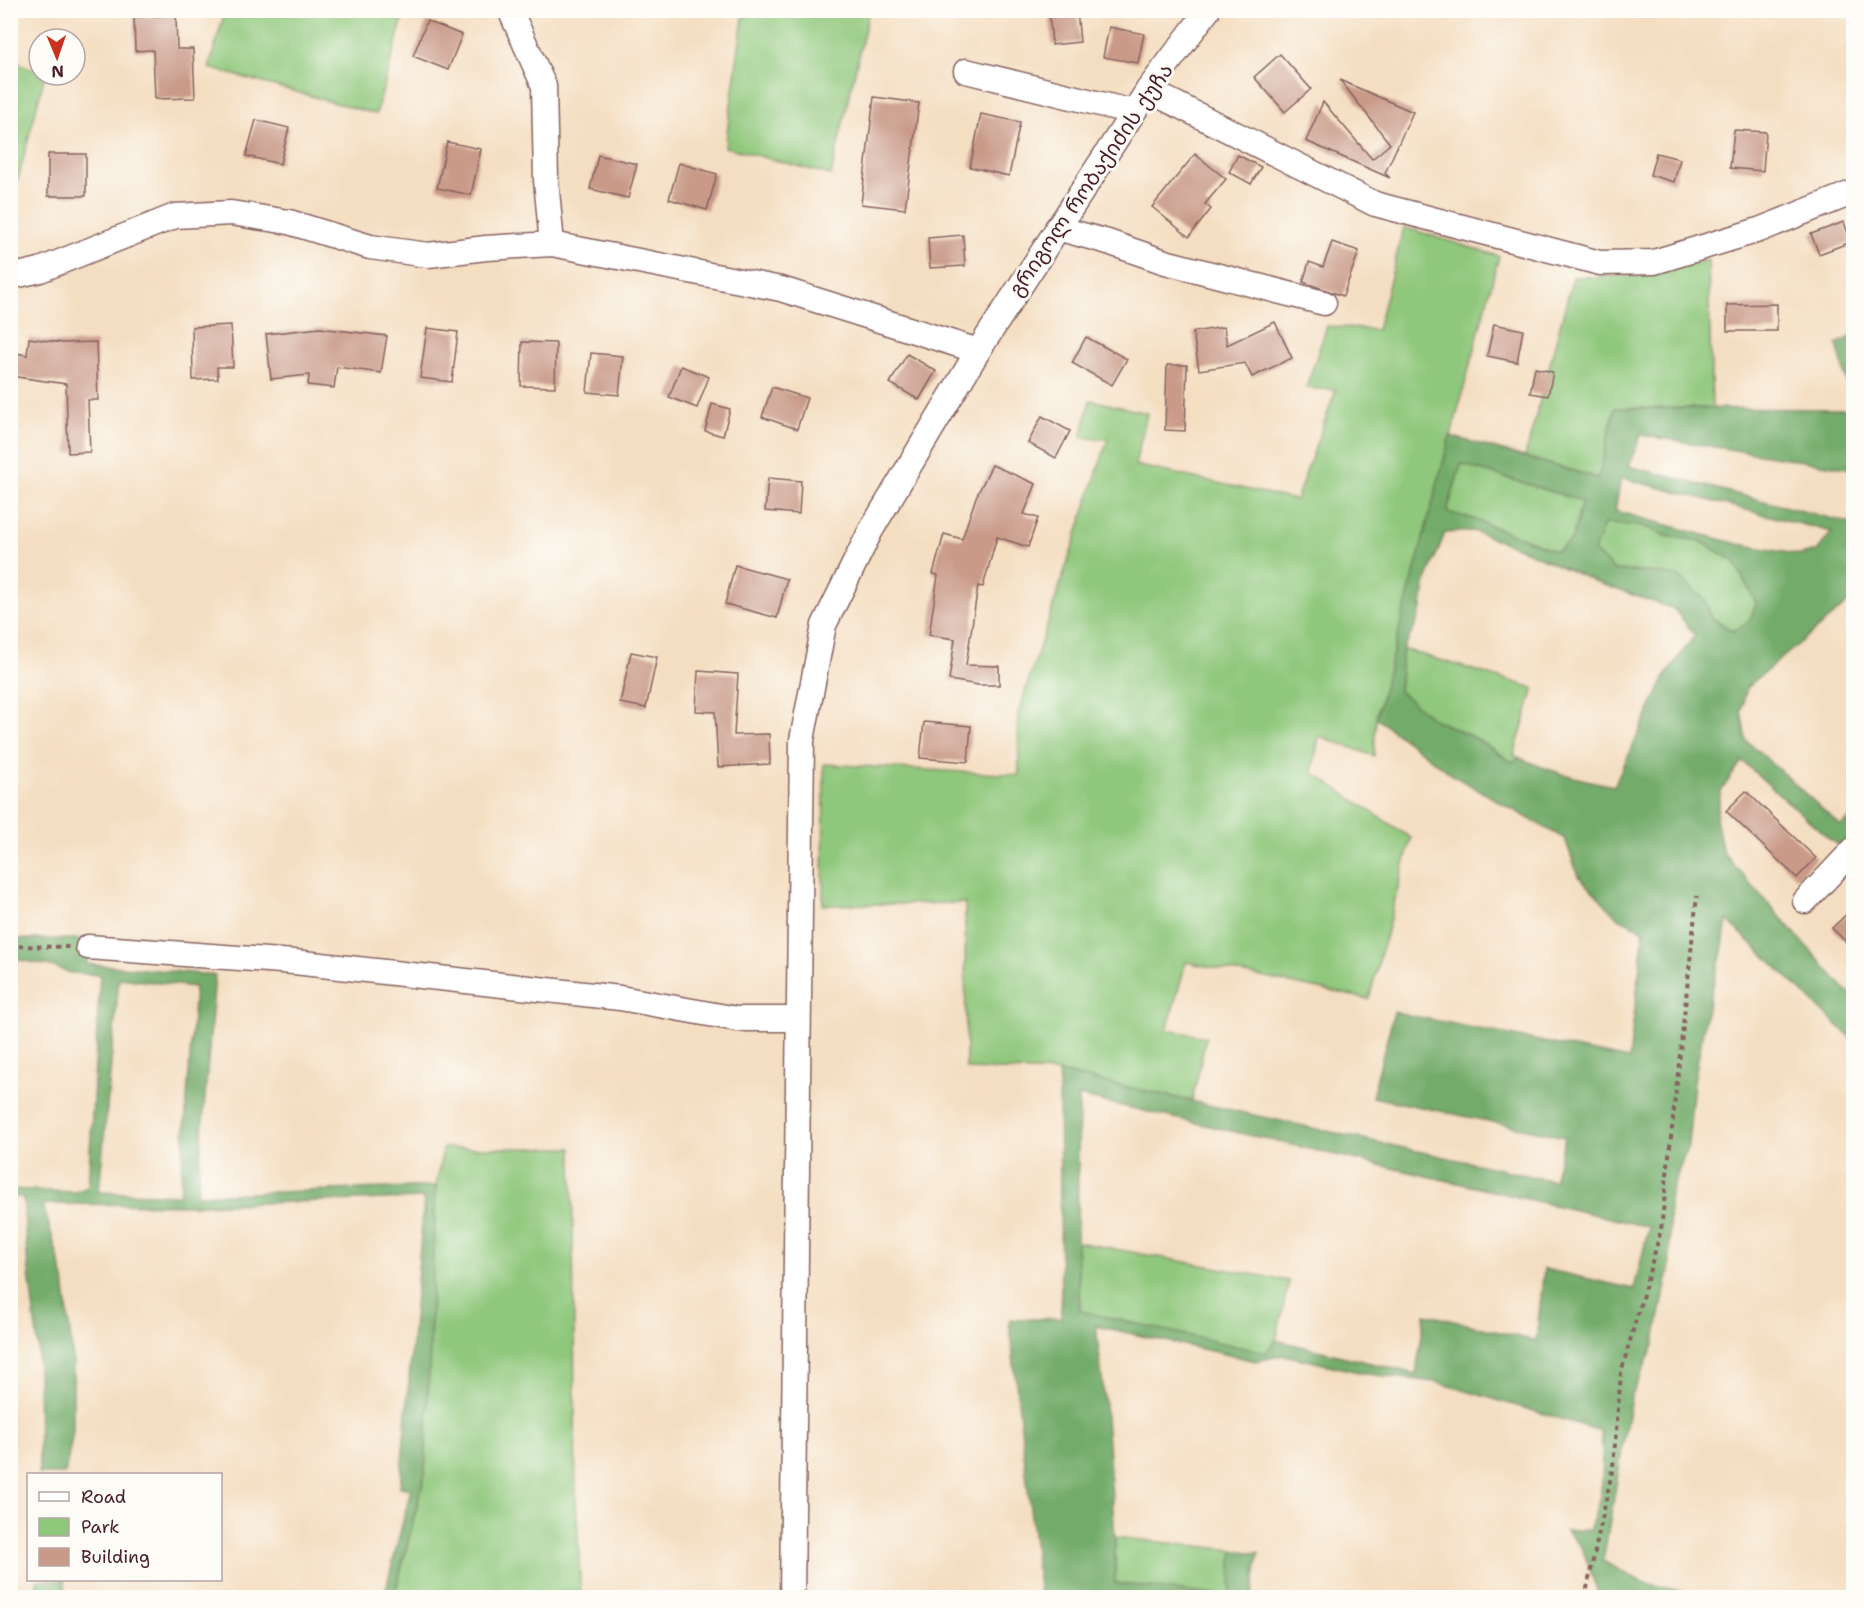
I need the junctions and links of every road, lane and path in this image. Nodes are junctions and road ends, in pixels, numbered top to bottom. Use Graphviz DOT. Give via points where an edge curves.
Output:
graph roads {
  1 [pos="510,10"];
  2 [pos="1208,10"];
  3 [pos="966,71"];
  4 [pos="1148,90"];
  5 [pos="1134,112"];
  6 [pos="1854,192"];
  7 [pos="1058,228"];
  8 [pos="552,244"];
  9 [pos="10,277"];
  10 [pos="1324,303"];
  11 [pos="978,351"];
  12 [pos="1854,849"];
  13 [pos="1697,896"];
  14 [pos="1805,901"];
  15 [pos="10,946"];
  16 [pos="88,947"];
  17 [pos="798,1019"];
  18 [pos="792,1598"];
  19 [pos="1585,1598"];
  1 -- 8 [label="street" via="544,86"];
  2 -- 4 [label="street, გრიგოლ რობაქიძის ქუჩა"];
  3 -- 5 [label="street"];
  4 -- 5 [label="street, გრიგოლ რობაქიძის ქუჩა"];
  4 -- 6 [label="street" via="1376,204 1600,263 1654,262 1759,230"];
  5 -- 7 [label="street, გრიგოლ რობაქიძის ქუჩა"];
  7 -- 10 [label="street"];
  7 -- 11 [label="street, გრიგოლ რობაქიძის ქუჩა"];
  8 -- 9 [label="street" via="428,255 370,247 289,222 231,213 175,216 40,270"];
  8 -- 11 [label="street" via="781,289"];
  11 -- 17 [label="street, გრიგოლ რობაქიძის ქუჩა" via="871,530 824,625 802,740"];
  12 -- 14 [label="street"];
  13 -- 19 [label="path" via="1660,1230 1621,1373 1613,1467"];
  15 -- 16 [label="path"];
  16 -- 17 [label="street" via="305,963 620,998 737,1019"];
  17 -- 18 [label="street, გრიგოლ რობაქიძის ქუჩა"];
}
